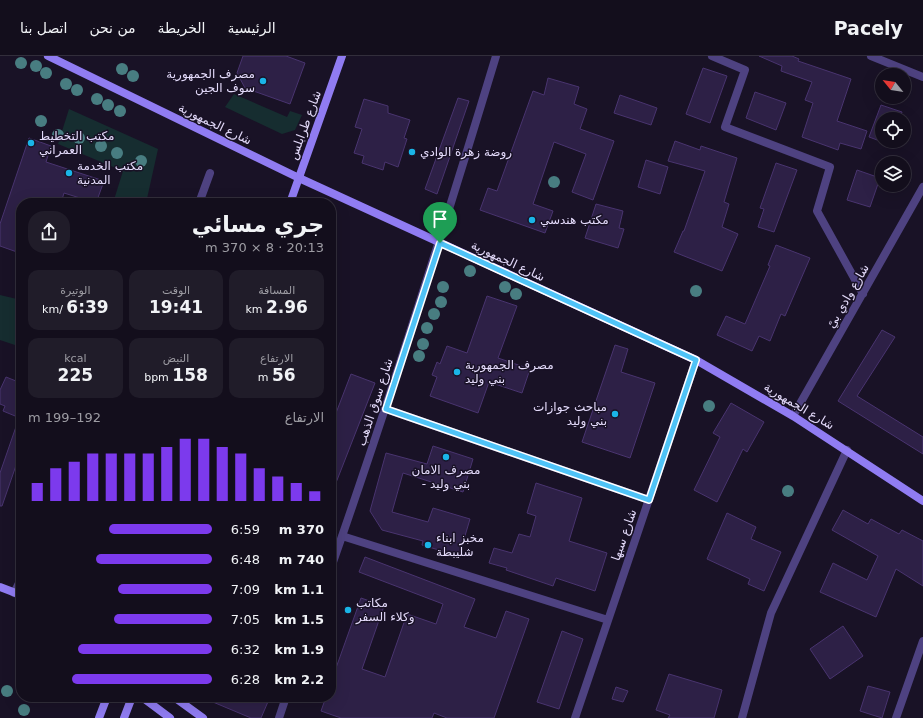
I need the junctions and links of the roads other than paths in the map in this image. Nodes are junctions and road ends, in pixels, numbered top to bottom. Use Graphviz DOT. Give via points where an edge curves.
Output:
graph roads {
  1 [pos="48,56"];
  2 [pos="342,56"];
  3 [pos="496,56"];
  4 [pos="712,56"];
  5 [pos="871,56"];
  6 [pos="923,77"];
  7 [pos="210,173"];
  8 [pos="299,178"];
  9 [pos="923,187"];
  10 [pos="201,198"];
  11 [pos="292,198"];
  12 [pos="440,243"];
  13 [pos="863,294"];
  14 [pos="696,360"];
  15 [pos="386,409"];
  16 [pos="792,416"];
  17 [pos="847,450"];
  18 [pos="649,500"];
  19 [pos="923,501"];
  20 [pos="342,536"];
  21 [pos="336,553"];
  22 [pos="0,587"];
  23 [pos="16,593"];
  24 [pos="608,620"];
  25 [pos="923,641"];
  26 [pos="103,702"];
  27 [pos="105,702"];
  28 [pos="130,702"];
  29 [pos="149,702"];
  30 [pos="181,702"];
  31 [pos="284,702"];
  32 [pos="103,706"];
  33 [pos="99,718"];
  34 [pos="124,718"];
  35 [pos="170,718"];
  36 [pos="203,718"];
  37 [pos="279,718"];
  38 [pos="575,718"];
  39 [pos="742,718"];
  40 [pos="896,718"];
  1 -- 8 [label="main road, شارع الجمهورية"];
  2 -- 8 [label="main road, شارع طرابلس"];
  3 -- 12 [label="street, شارع سوق الذهب"];
  4 -- 13 [label="street" via="745,70 725,127 830,167 816,211"];
  5 -- 6 [label="street"];
  7 -- 10 [label="street"];
  8 -- 11 [label="main road, شارع طرابلس"];
  8 -- 12 [label="main road, شارع الجمهورية"];
  9 -- 13 [label="street, شارع وادي بيً"];
  12 -- 14 [label="main road, شارع الجمهورية"];
  12 -- 15 [label="street, شارع سوق الذهب"];
  13 -- 16 [label="street, شارع وادي بيً"];
  14 -- 16 [label="main road, شارع الجمهورية"];
  14 -- 18 [label="street, شارع سبها"];
  15 -- 18 [label="street"];
  15 -- 20 [label="street, شارع سوق الذهب"];
  16 -- 17 [label="main road, شارع الجمهورية"];
  17 -- 19 [label="main road, شارع الجمهورية"];
  17 -- 39 [label="street" via="772,613"];
  18 -- 24 [label="street, شارع سبها"];
  20 -- 21 [label="street, شارع سوق الذهب"];
  20 -- 24 [label="street"];
  22 -- 23 [label="main road"];
  24 -- 38 [label="street, شارع سبها"];
  25 -- 40 [label="street"];
  26 -- 32 [label="main road"];
  27 -- 32 [label="main road"];
  28 -- 34 [label="main road"];
  29 -- 35 [label="main road"];
  30 -- 36 [label="main road"];
  31 -- 37 [label="street"];
  32 -- 33 [label="main road"];
}
